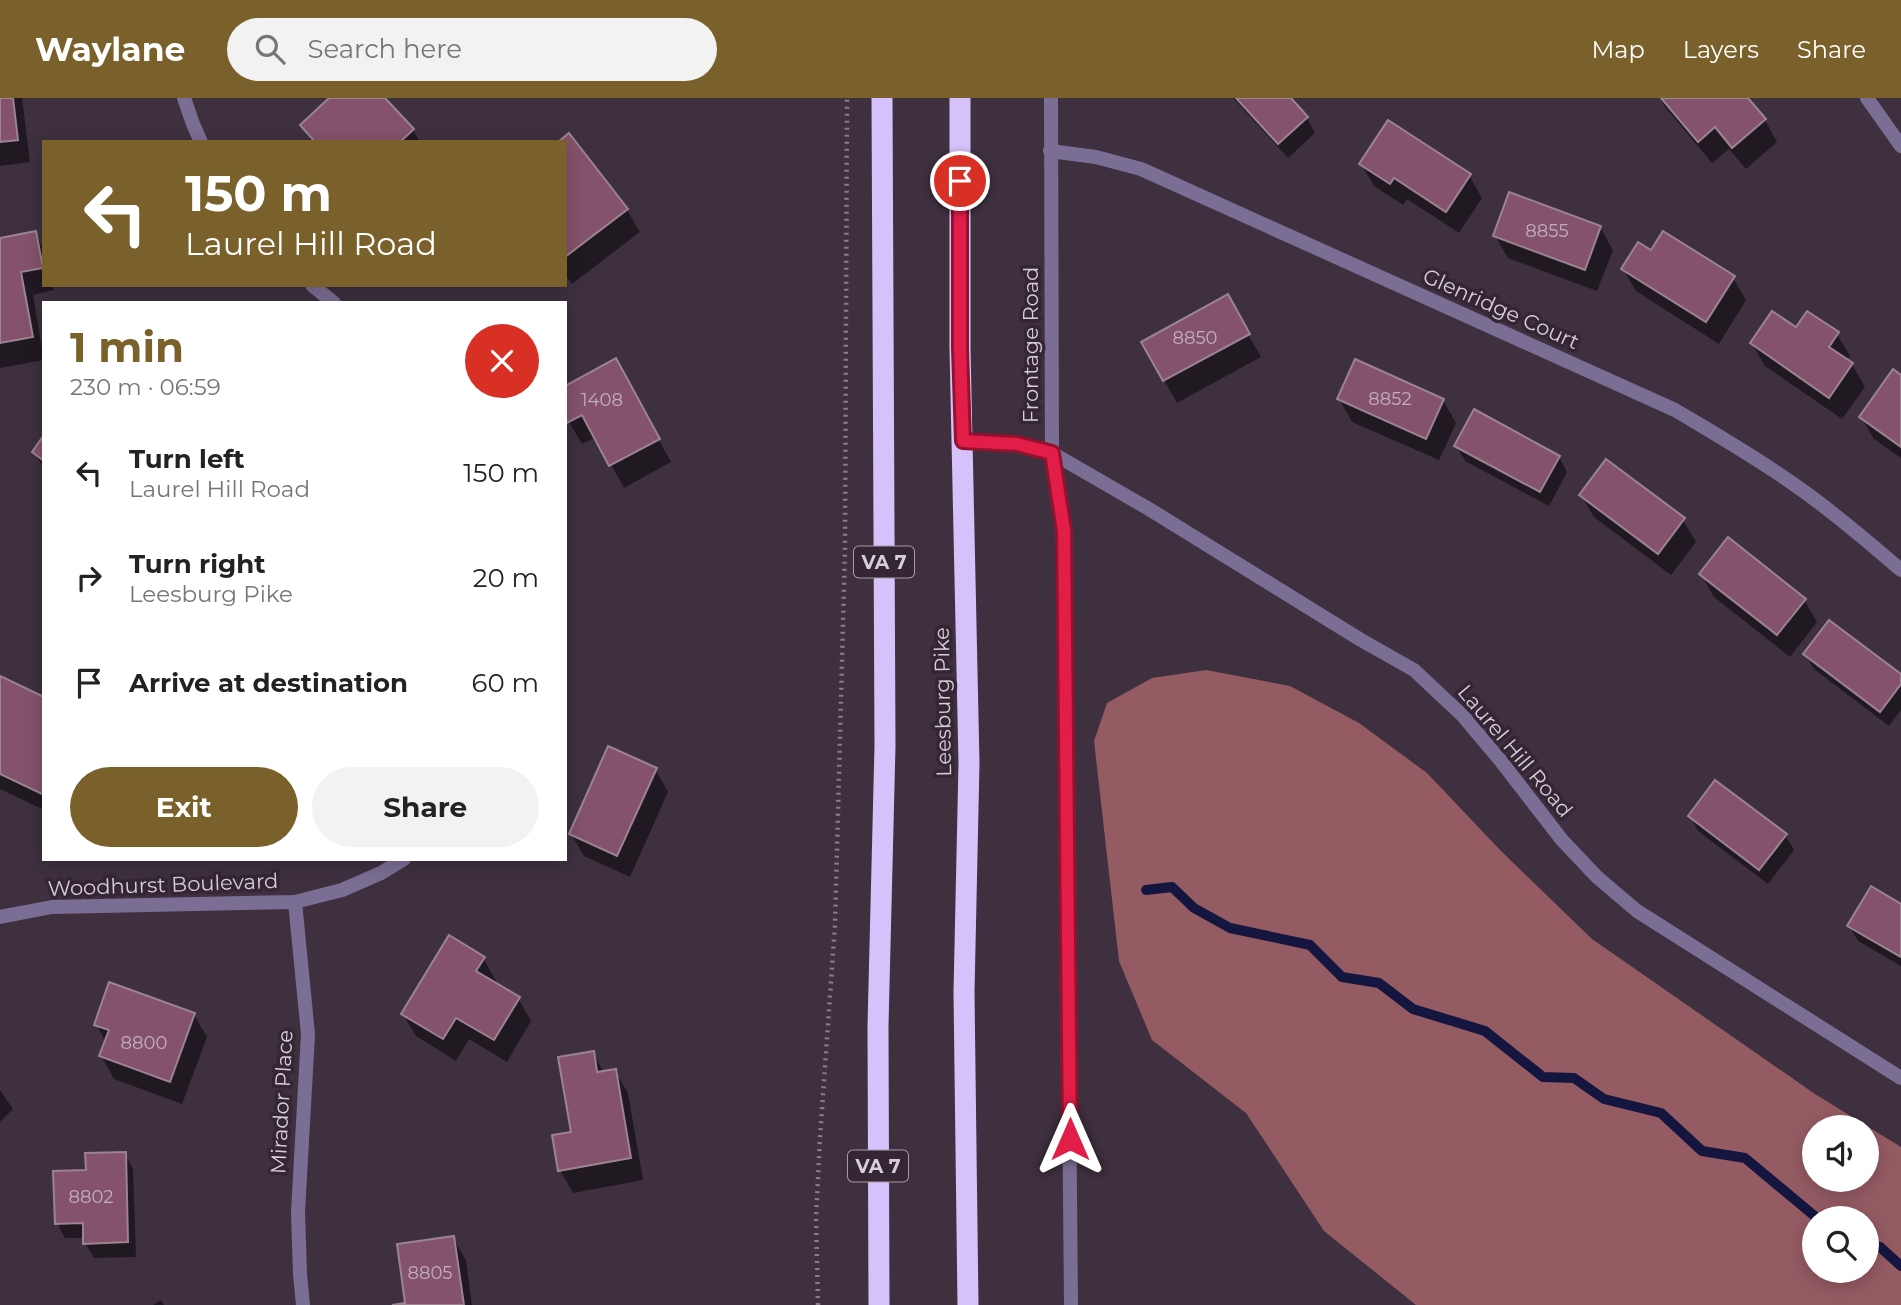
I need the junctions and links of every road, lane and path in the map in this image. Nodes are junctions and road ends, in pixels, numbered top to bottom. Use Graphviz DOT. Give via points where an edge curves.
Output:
graph roads {
  1 [pos="184,98"];
  2 [pos="846,98"];
  3 [pos="882,98"];
  4 [pos="960,98"];
  5 [pos="1051,98"];
  6 [pos="1867,98"];
  7 [pos="200,140"];
  8 [pos="1901,146"];
  9 [pos="1051,151"];
  10 [pos="314,287"];
  11 [pos="332,301"];
  12 [pos="963,441"];
  13 [pos="1052,453"];
  14 [pos="1901,570"];
  15 [pos="401,861"];
  16 [pos="295,902"];
  17 [pos="0,917"];
  18 [pos="1901,1078"];
  19 [pos="303,1305"];
  20 [pos="818,1305"];
  21 [pos="878,1305"];
  22 [pos="968,1305"];
  23 [pos="1071,1305"];
  1 -- 7 [label="street"];
  2 -- 20 [label="path" via="845,549 835,925 816,1218"];
  3 -- 21 [label="highway, VA 7" via="884,746"];
  4 -- 12 [label="highway, Leesburg Pike"];
  5 -- 9 [label="street, Frontage Road"];
  6 -- 8 [label="street"];
  9 -- 13 [label="street, Frontage Road"];
  9 -- 14 [label="street, Glenridge Court" via="1141,169 1675,410 1800,489"];
  10 -- 11 [label="street"];
  12 -- 13 [label="street, Laurel Hill Road" via="1017,444"];
  12 -- 22 [label="highway, Leesburg Pike" via="969,763 964,992"];
  13 -- 18 [label="street, Laurel Hill Road" via="1414,670 1463,716 1562,840 1637,911"];
  13 -- 23 [label="street, Frontage Road" via="1064,531"];
  15 -- 16 [label="street, Woodhurst Boulevard" via="342,890"];
  16 -- 17 [label="street, Woodhurst Boulevard" via="52,907"];
  16 -- 19 [label="street, Mirador Place" via="309,1034 298,1212"];
}
